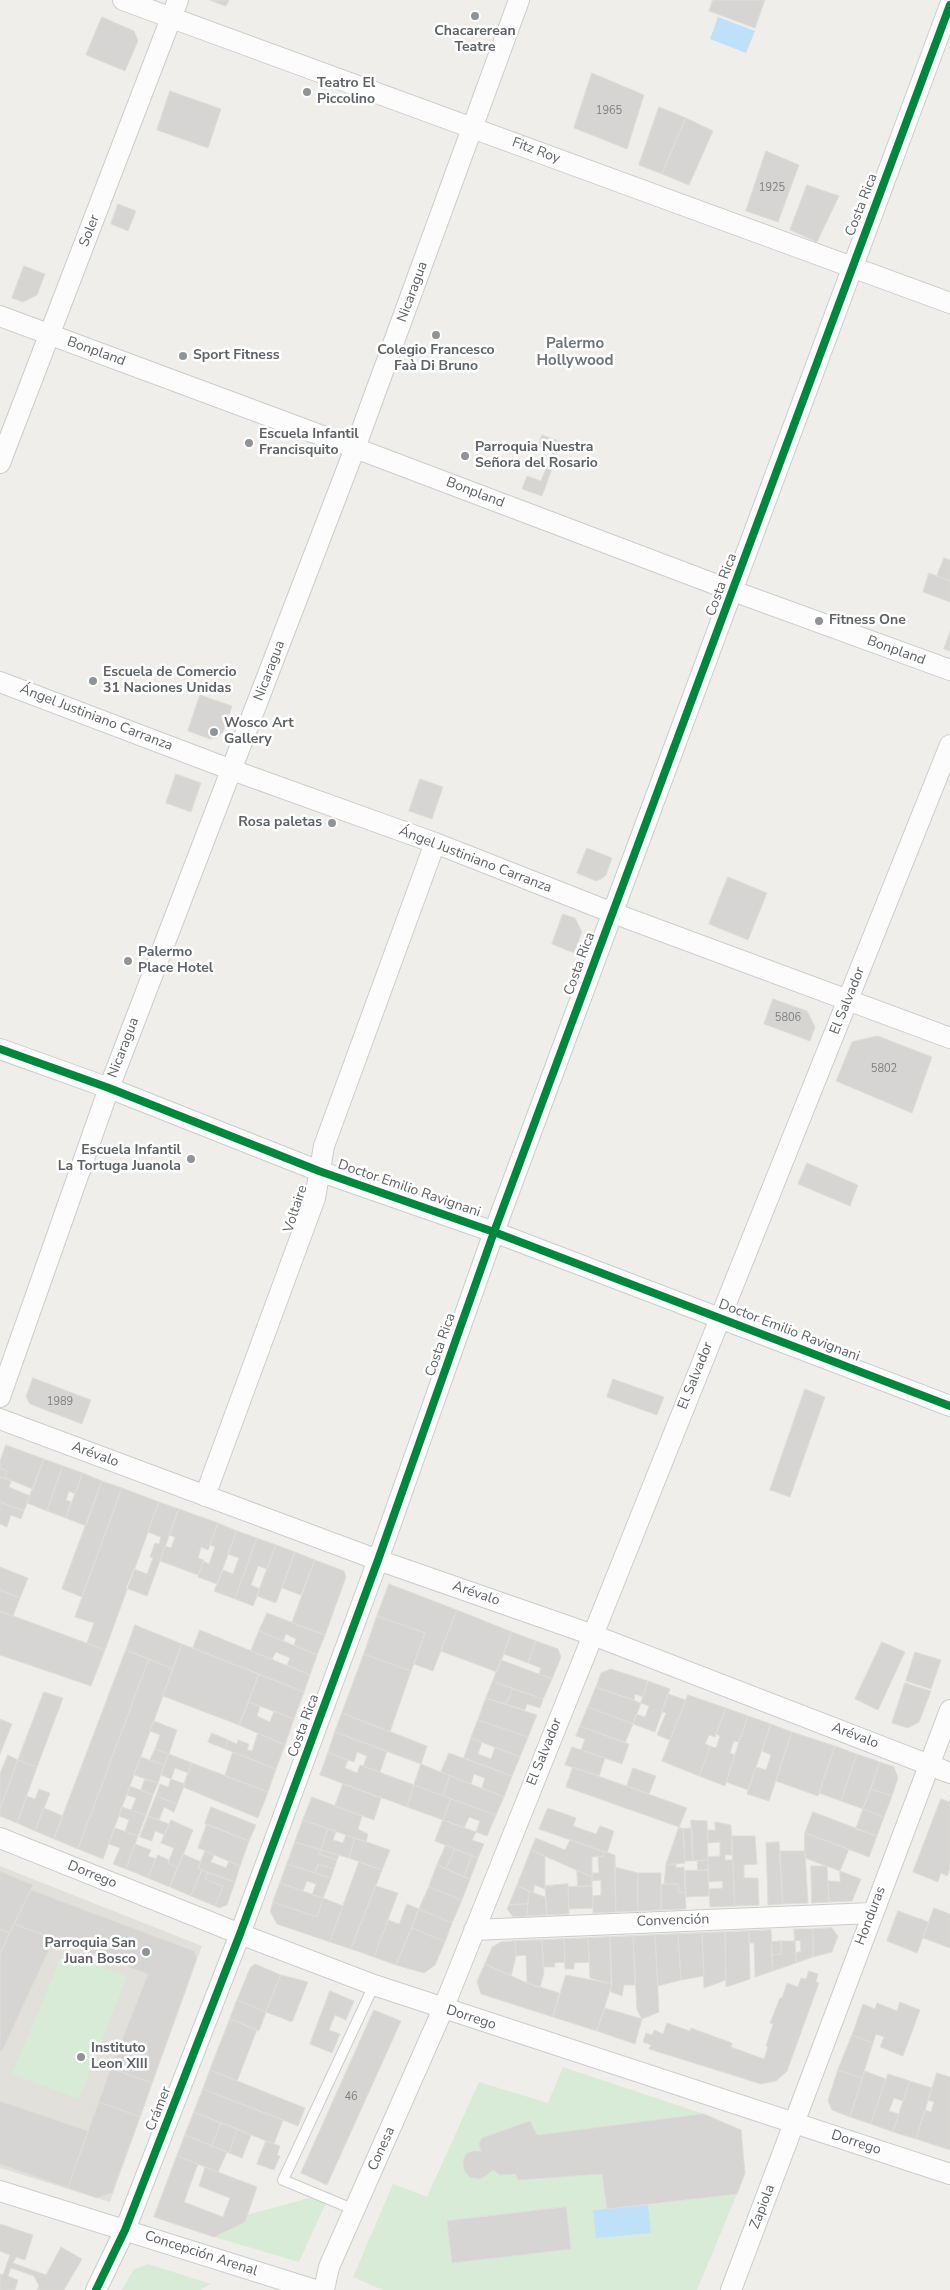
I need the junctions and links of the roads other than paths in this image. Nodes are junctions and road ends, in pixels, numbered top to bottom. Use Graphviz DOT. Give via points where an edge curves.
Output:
graph roads {
  1 [pos="123,0"];
  2 [pos="519,0"];
  3 [pos="950,5"];
  4 [pos="175,9"];
  5 [pos="473,128"];
  6 [pos="852,267"];
  7 [pos="950,303"];
  8 [pos="0,316"];
  9 [pos="50,335"];
  10 [pos="356,448"];
  11 [pos="0,463"];
  12 [pos="732,592"];
  13 [pos="950,670"];
  14 [pos="0,682"];
  15 [pos="950,745"];
  16 [pos="232,770"];
  17 [pos="435,843"];
  18 [pos="613,912"];
  19 [pos="849,999"];
  20 [pos="950,1038"];
  21 [pos="0,1049"];
  22 [pos="109,1088"];
  23 [pos="320,1171"];
  24 [pos="494,1232"];
  25 [pos="719,1318"];
  26 [pos="0,1397"];
  27 [pos="950,1406"];
  28 [pos="0,1419"];
  29 [pos="206,1496"];
  30 [pos="378,1560"];
  31 [pos="593,1635"];
  32 [pos="950,1710"];
  33 [pos="930,1765"];
  34 [pos="950,1773"];
  35 [pos="0,1838"];
  36 [pos="872,1913"];
  37 [pos="474,1930"];
  38 [pos="240,1934"];
  39 [pos="374,1985"];
  40 [pos="443,2009"];
  41 [pos="795,2124"];
  42 [pos="950,2174"];
  43 [pos="0,2191"];
  44 [pos="355,2210"];
  45 [pos="125,2230"];
  46 [pos="96,2290"];
  47 [pos="315,2290"];
  48 [pos="324,2290"];
  49 [pos="731,2290"];
  1 -- 4 [label="street, Fitz Roy"];
  2 -- 5 [label="street, Nicaragua"];
  3 -- 6 [label="street, Costa Rica"];
  4 -- 5 [label="street, Fitz Roy"];
  4 -- 9 [label="street, Soler"];
  5 -- 6 [label="street, Fitz Roy"];
  5 -- 10 [label="street, Nicaragua"];
  6 -- 7 [label="street, Fitz Roy"];
  6 -- 12 [label="street, Costa Rica"];
  8 -- 9 [label="street, Bonpland"];
  9 -- 10 [label="street, Bonpland"];
  9 -- 11 [label="street, Soler"];
  10 -- 12 [label="street, Bonpland"];
  10 -- 16 [label="street, Nicaragua"];
  12 -- 13 [label="street, Bonpland"];
  12 -- 18 [label="street, Costa Rica"];
  14 -- 16 [label="street, Ángel Justiniano Carranza"];
  15 -- 19 [label="street, El Salvador"];
  16 -- 17 [label="street, Ángel Justiniano Carranza"];
  16 -- 22 [label="street, Nicaragua"];
  17 -- 18 [label="street, Ángel Justiniano Carranza"];
  17 -- 23 [label="street, Voltaire" via="324,1146"];
  18 -- 19 [label="street, Ángel Justiniano Carranza"];
  18 -- 24 [label="street, Costa Rica"];
  19 -- 20 [label="street, Ángel Justiniano Carranza"];
  19 -- 25 [label="street, El Salvador"];
  21 -- 22 [label="street, Doctor Emilio Ravignani"];
  22 -- 23 [label="street, Doctor Emilio Ravignani"];
  22 -- 26 [label="street, Nicaragua"];
  23 -- 24 [label="street, Doctor Emilio Ravignani"];
  23 -- 29 [label="street, Voltaire" via="315,1198"];
  24 -- 25 [label="street, Doctor Emilio Ravignani"];
  24 -- 30 [label="street, Costa Rica"];
  25 -- 27 [label="street, Doctor Emilio Ravignani"];
  25 -- 31 [label="street, El Salvador"];
  28 -- 29 [label="street, Arévalo"];
  29 -- 30 [label="street, Arévalo"];
  30 -- 31 [label="street, Arévalo"];
  30 -- 38 [label="street, Costa Rica"];
  31 -- 33 [label="street, Arévalo"];
  31 -- 37 [label="street, El Salvador"];
  32 -- 33 [label="street, Honduras"];
  33 -- 34 [label="street, Arévalo"];
  33 -- 36 [label="street, Honduras"];
  35 -- 38 [label="street, Dorrego"];
  36 -- 37 [label="street, Convención"];
  36 -- 41 [label="street, Honduras"];
  37 -- 40 [label="street, El Salvador"];
  38 -- 39 [label="street, Dorrego"];
  38 -- 45 [label="street, Crámer"];
  39 -- 40 [label="street, Dorrego"];
  39 -- 44 [label="lane" via="283,2180"];
  40 -- 41 [label="street, Dorrego"];
  40 -- 44 [label="street, Conesa"];
  41 -- 42 [label="street, Dorrego"];
  41 -- 49 [label="street, Zapiola"];
  43 -- 45 [label="street, Concepción Arenal"];
  44 -- 48 [label="street, Conesa" via="329,2267"];
  45 -- 46 [label="street, Crámer"];
  45 -- 47 [label="street, Concepción Arenal"];
}
